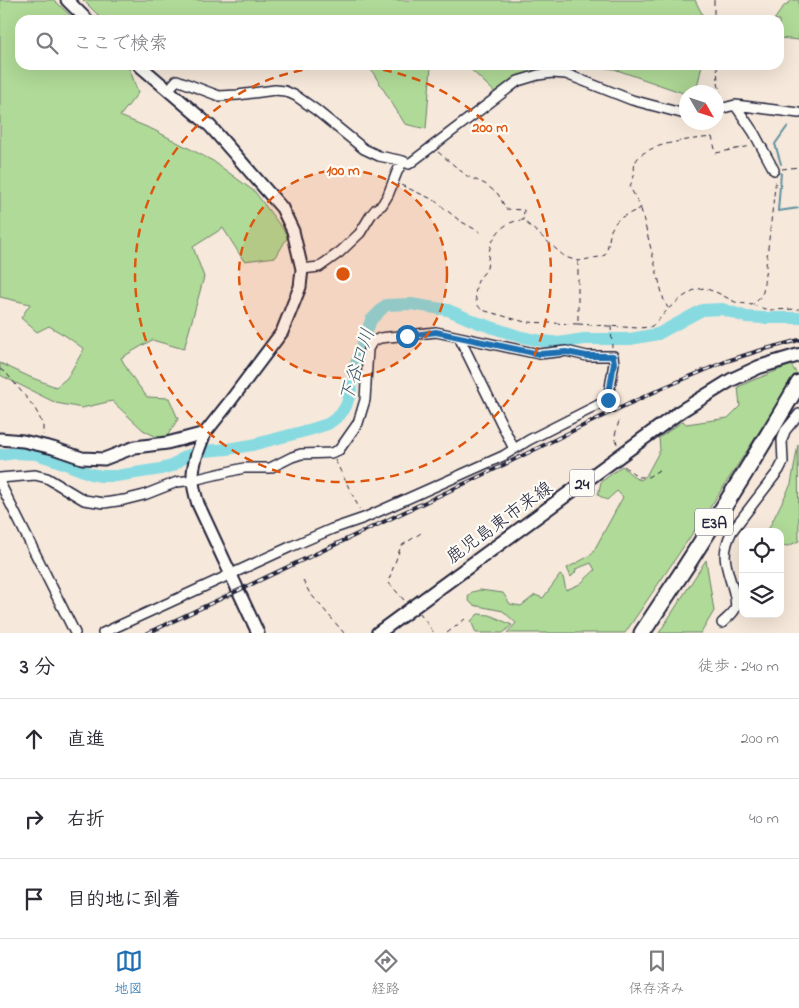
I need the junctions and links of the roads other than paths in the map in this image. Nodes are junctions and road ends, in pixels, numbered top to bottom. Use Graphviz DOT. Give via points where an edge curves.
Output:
graph roads {
  1 [pos="67,0"];
  2 [pos="82,15"];
  3 [pos="145,70"];
  4 [pos="168,90"];
  5 [pos="734,105"];
  6 [pos="724,108"];
  7 [pos="679,112"];
  8 [pos="799,113"];
  9 [pos="403,161"];
  10 [pos="774,170"];
  11 [pos="302,268"];
  12 [pos="460,337"];
  13 [pos="799,355"];
  14 [pos="799,383"];
  15 [pos="799,414"];
  16 [pos="205,433"];
  17 [pos="0,439"];
  18 [pos="514,449"];
  19 [pos="0,478"];
  20 [pos="192,480"];
  21 [pos="0,482"];
  22 [pos="686,567"];
  23 [pos="230,575"];
  24 [pos="722,624"];
  25 [pos="75,633"];
  26 [pos="103,633"];
  27 [pos="258,633"];
  28 [pos="378,633"];
  29 [pos="636,633"];
  30 [pos="642,633"];
  31 [pos="648,633"];
  1 -- 2 [label="street"];
  3 -- 4 [label="street"];
  4 -- 9 [label="street" via="177,80 219,96 285,91 316,110 364,149 378,156"];
  4 -- 11 [label="street" via="210,126 282,208 293,231"];
  5 -- 6 [label="street"];
  5 -- 8 [label="street"];
  5 -- 10 [label="street"];
  7 -- 9 [label="street" via="632,100 566,74 545,74 518,81 409,164"];
  9 -- 11 [label="street" via="388,195 360,233 319,267"];
  11 -- 16 [label="street" via="300,287 282,332"];
  12 -- 18 [label="street"];
  12 -- 18 [label="street" via="539,354 566,352 613,356 608,400"];
  12 -- 20 [label="street" via="436,332 380,338 372,342 368,349 365,400 358,423 339,450 301,454 270,468 244,468"];
  13 -- 28 [label="main road, 鹿児島東市来線 / 24" via="759,367 731,380 681,411"];
  14 -- 22 [label="highway, E3A"];
  15 -- 24 [label="street" via="785,431 779,470 727,541 725,560 736,602 734,611"];
  16 -- 17 [label="street" via="168,444 135,448 104,459 82,458 24,441"];
  16 -- 20 [label="street" via="196,455"];
  18 -- 23 [label="street"];
  19 -- 20 [label="street" via="35,475 47,478 84,500 104,503 134,498 177,482"];
  20 -- 23 [label="street" via="198,504"];
  21 -- 25 [label="street"];
  22 -- 29 [label="highway"];
  22 -- 30 [label="highway, E3A"];
  22 -- 31 [label="highway"];
  23 -- 26 [label="street"];
  23 -- 27 [label="street"];
}
